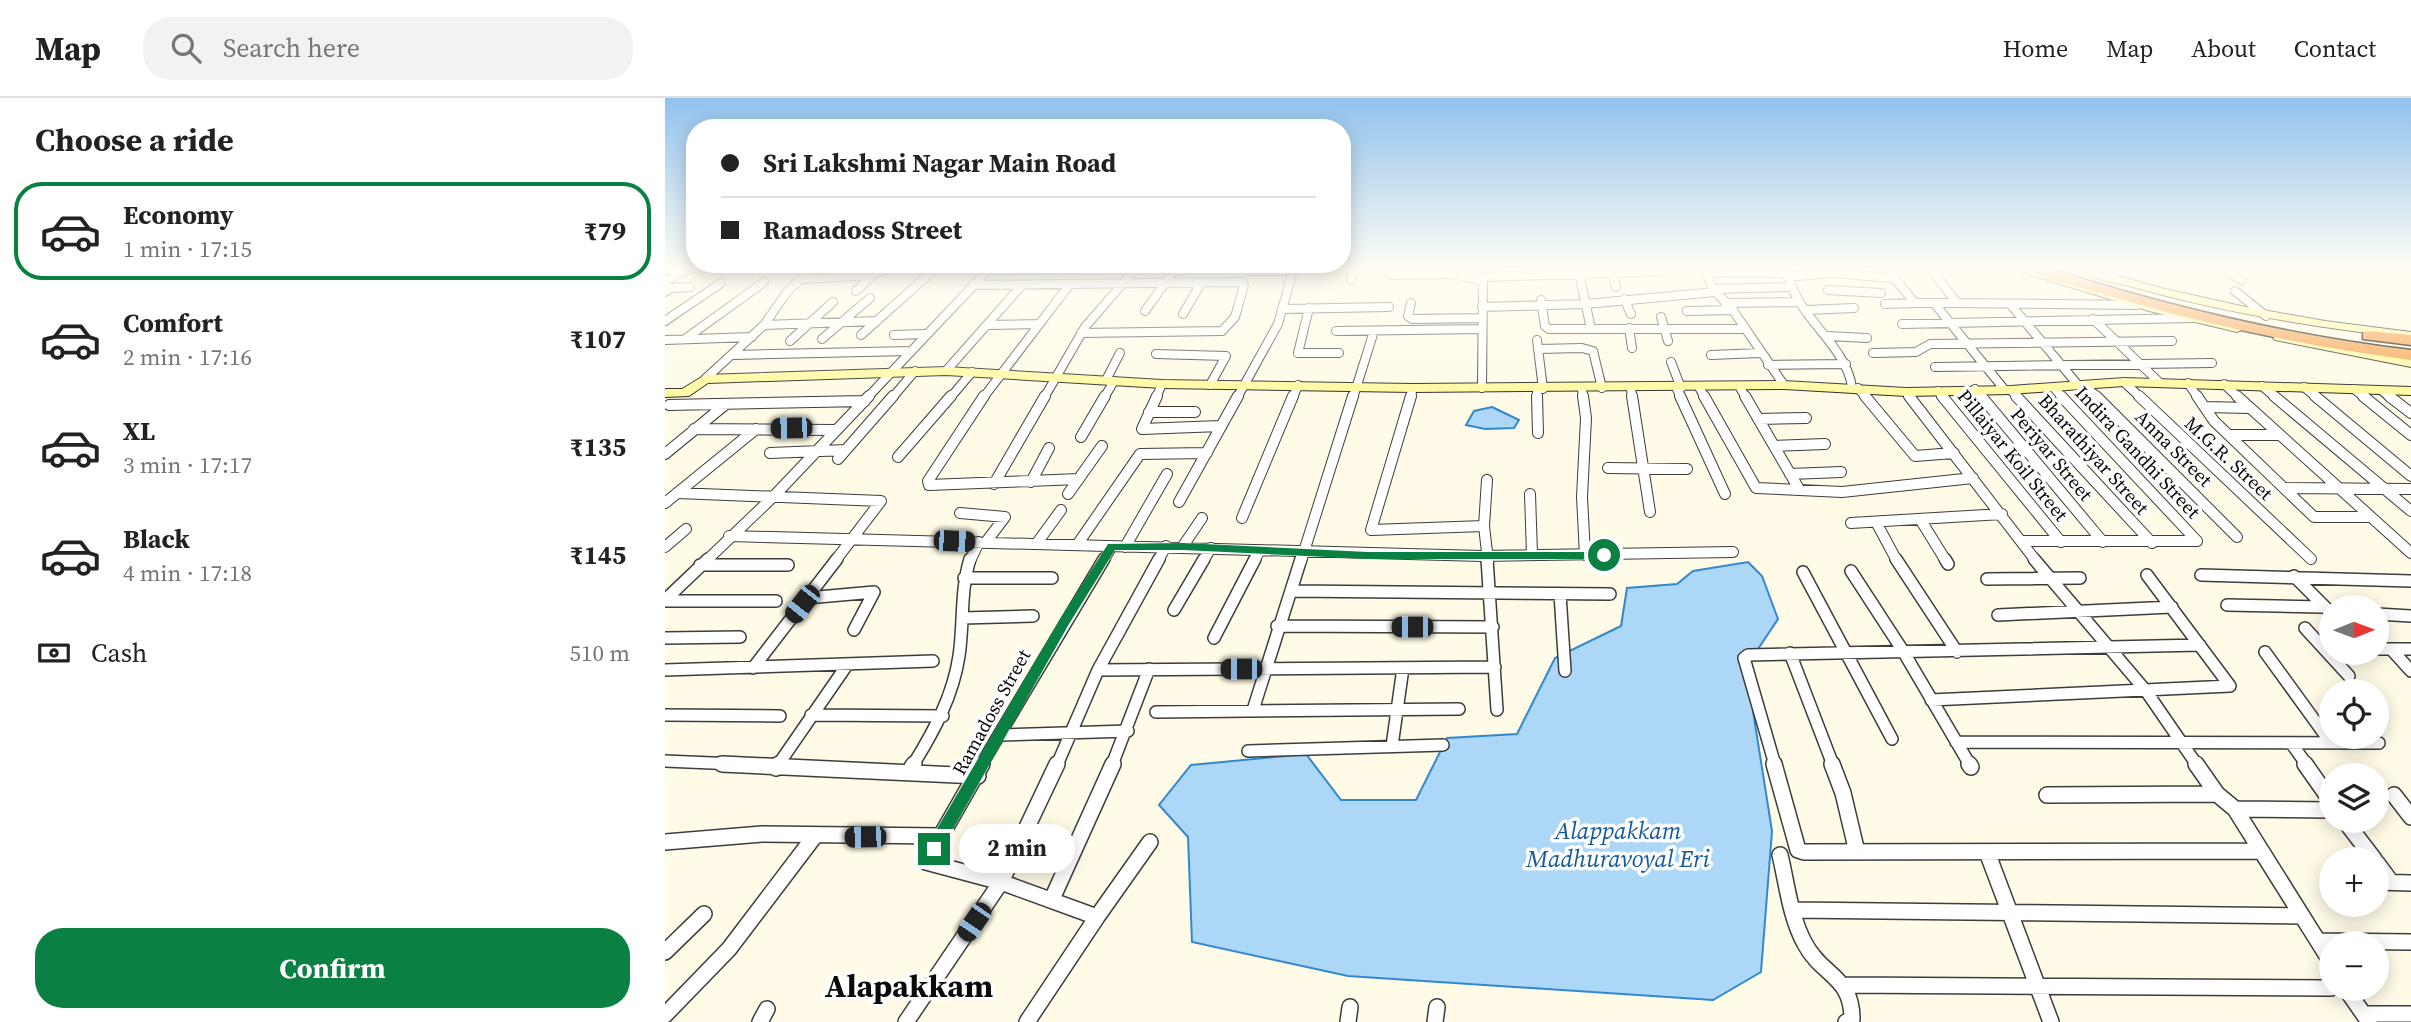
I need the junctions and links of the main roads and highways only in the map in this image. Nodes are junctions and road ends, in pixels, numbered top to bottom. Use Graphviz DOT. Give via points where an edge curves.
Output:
graph roads {
  1 [pos="2178,310"];
  2 [pos="2203,310"];
  3 [pos="2283,327"];
  4 [pos="2411,337"];
  5 [pos="2411,346"];
  6 [pos="2405,355"];
  1 -- 6 [label="highway"];
  2 -- 3 [label="highway"];
  3 -- 4 [label="highway"];
  3 -- 5 [label="highway"];
}
